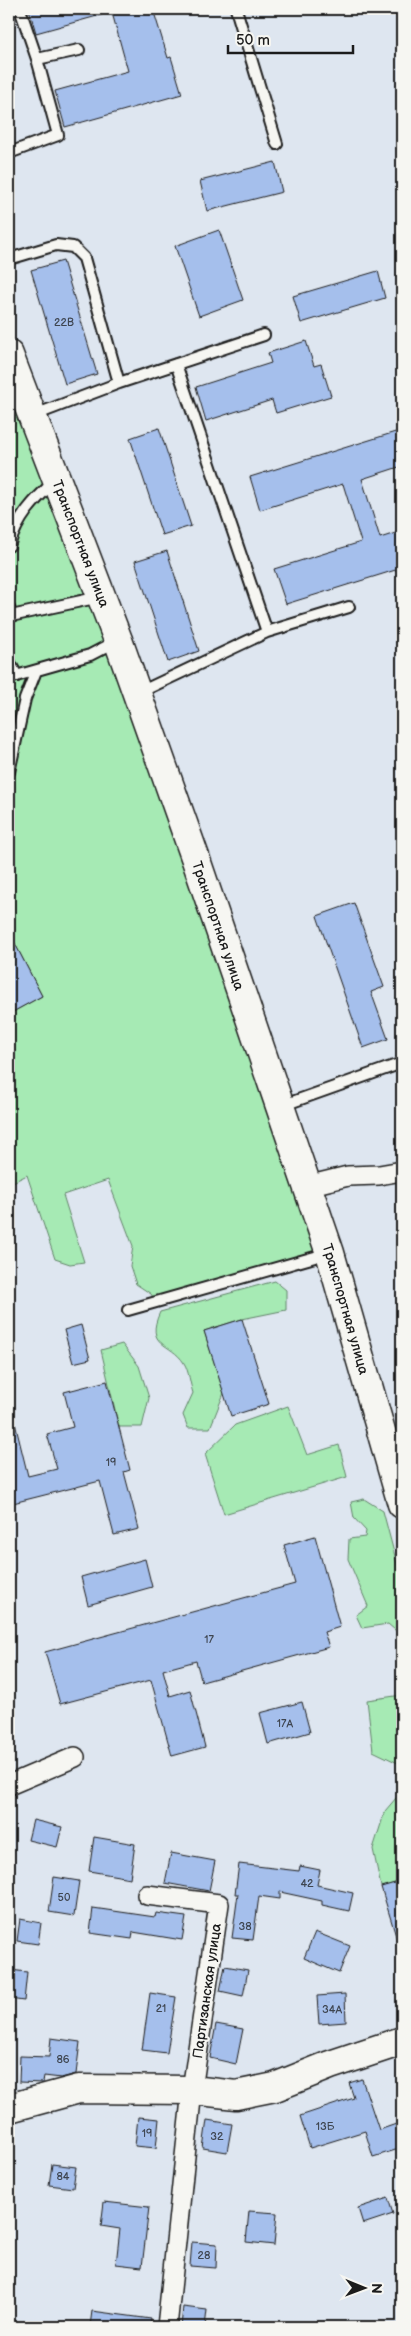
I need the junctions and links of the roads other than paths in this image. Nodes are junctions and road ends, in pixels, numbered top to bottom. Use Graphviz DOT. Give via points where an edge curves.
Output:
graph roads {
  1 [pos="20,9"];
  2 [pos="236,9"];
  3 [pos="79,50"];
  4 [pos="37,58"];
  5 [pos="277,144"];
  6 [pos="9,153"];
  7 [pos="9,259"];
  8 [pos="264,335"];
  9 [pos="9,355"];
  10 [pos="176,364"];
  11 [pos="120,383"];
  12 [pos="31,416"];
  13 [pos="56,480"];
  14 [pos="9,546"];
  15 [pos="101,597"];
  16 [pos="348,607"];
  17 [pos="10,615"];
  18 [pos="267,632"];
  19 [pos="118,640"];
  20 [pos="9,661"];
  21 [pos="36,671"];
  22 [pos="13,677"];
  23 [pos="137,694"];
  24 [pos="9,772"];
  25 [pos="402,1063"];
  26 [pos="280,1107"];
  27 [pos="402,1171"];
  28 [pos="308,1186"];
  29 [pos="330,1253"];
  30 [pos="128,1310"];
  31 [pos="402,1504"];
  32 [pos="75,1757"];
  33 [pos="9,1785"];
  34 [pos="147,1895"];
  35 [pos="402,2041"];
  36 [pos="192,2090"];
  37 [pos="9,2108"];
  38 [pos="167,2327"];
  1 -- 4 [label="lane"];
  2 -- 5 [label="lane"];
  3 -- 4 [label="lane"];
  4 -- 6 [label="lane" via="58,135"];
  7 -- 11 [label="lane" via="56,245 73,247 84,258"];
  8 -- 10 [label="lane"];
  9 -- 12 [label="main road, Транспортная улица"];
  10 -- 11 [label="lane"];
  10 -- 18 [label="lane"];
  11 -- 12 [label="lane"];
  12 -- 13 [label="main road, Транспортная улица"];
  13 -- 14 [label="lane" via="22,516"];
  13 -- 15 [label="main road, Транспортная улица"];
  15 -- 17 [label="lane"];
  15 -- 19 [label="main road, Транспортная улица"];
  16 -- 18 [label="lane"];
  18 -- 23 [label="lane"];
  19 -- 21 [label="lane" via="90,655"];
  19 -- 23 [label="main road, Транспортная улица"];
  20 -- 22 [label="lane"];
  21 -- 22 [label="lane"];
  21 -- 24 [label="lane" via="25,699"];
  23 -- 26 [label="main road, Транспортная улица"];
  25 -- 26 [label="lane"];
  26 -- 28 [label="main road, Транспортная улица"];
  27 -- 28 [label="street" via="348,1176"];
  28 -- 29 [label="main road, Транспортная улица"];
  29 -- 30 [label="lane"];
  29 -- 31 [label="main road, Транспортная улица"];
  32 -- 33 [label="street"];
  34 -- 36 [label="street, Партизанская улица" via="219,1904"];
  35 -- 36 [label="main road" via="275,2087 236,2095"];
  36 -- 37 [label="main road" via="78,2089"];
  36 -- 38 [label="street, Партизанская улица"];
}
